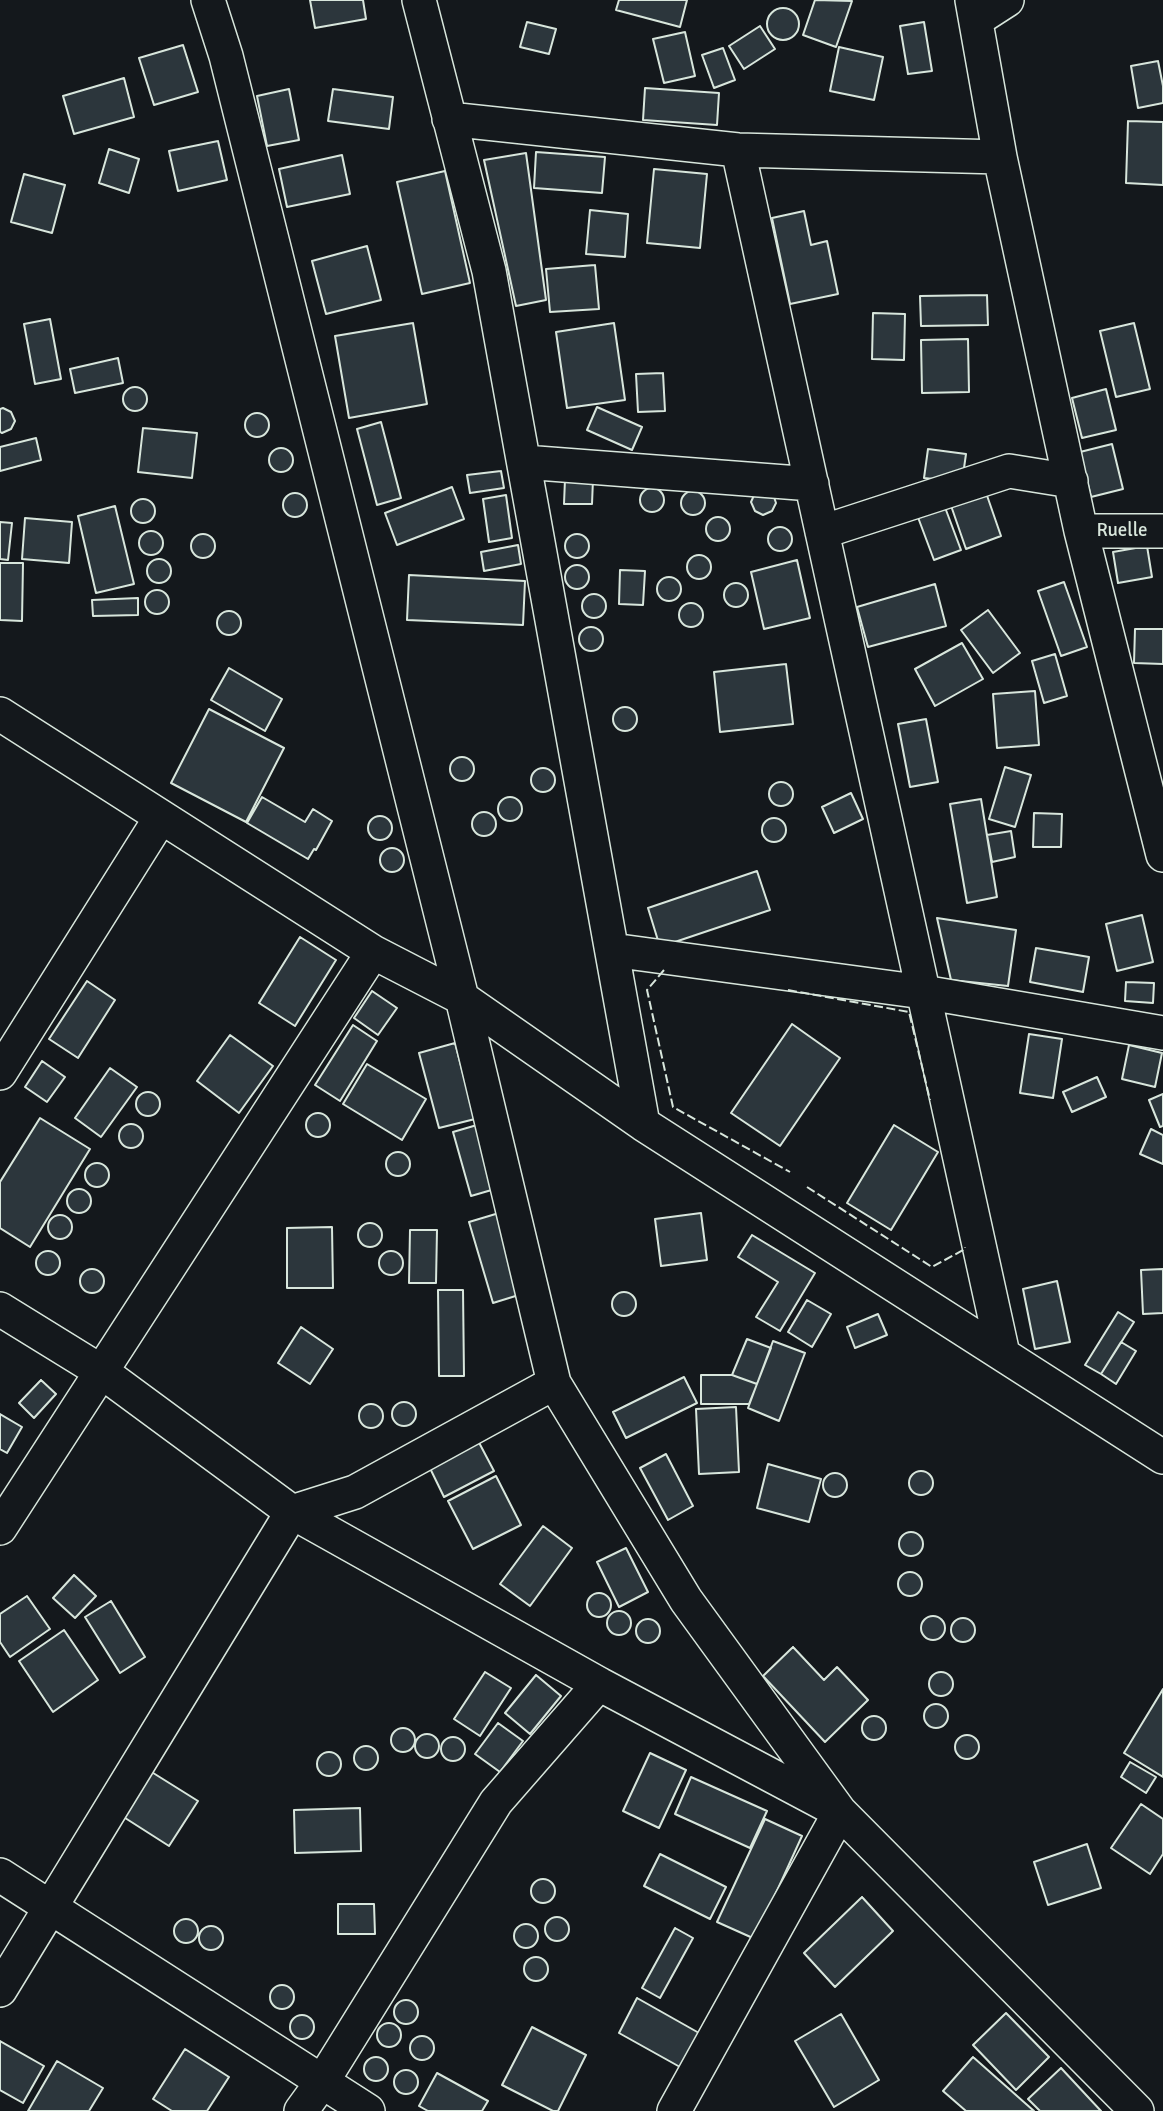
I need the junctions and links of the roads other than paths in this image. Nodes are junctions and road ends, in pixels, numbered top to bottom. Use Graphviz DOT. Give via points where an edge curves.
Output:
graph roads {
  1 [pos="208,0"];
  2 [pos="419,0"];
  3 [pos="1007,0"];
  4 [pos="974,10"];
  5 [pos="449,118"];
  6 [pos="738,150"];
  7 [pos="1000,157"];
  8 [pos="523,462"];
  9 [pos="1071,481"];
  10 [pos="812,484"];
  11 [pos="1082,531"];
  12 [pos="1163,531"];
  13 [pos="822,532"];
  14 [pos="0,714"];
  15 [pos="161,817"];
  16 [pos="1163,855"];
  17 [pos="612,950"];
  18 [pos="373,952"];
  19 [pos="923,992"];
  20 [pos="462,998"];
  21 [pos="1163,1033"];
  22 [pos="0,1073"];
  23 [pos="643,1124"];
  24 [pos="0,1310"];
  25 [pos="1003,1354"];
  26 [pos="102,1372"];
  27 [pos="554,1383"];
  28 [pos="1163,1457"];
  29 [pos="292,1511"];
  30 [pos="0,1528"];
  31 [pos="599,1684"];
  32 [pos="840,1812"];
  33 [pos="0,1875"];
  34 [pos="51,1908"];
  35 [pos="0,1990"];
  36 [pos="322,2082"];
  37 [pos="301,2111"];
  38 [pos="368,2111"];
  39 [pos="674,2111"];
  40 [pos="1137,2111"];
  1 -- 20 [label="street" via="226,56"];
  2 -- 5 [label="street"];
  3 -- 4 [label="street"];
  4 -- 7 [label="street"];
  5 -- 6 [label="street"];
  5 -- 8 [label="street" via="489,271"];
  6 -- 7 [label="street"];
  6 -- 10 [label="street"];
  7 -- 9 [label="street"];
  8 -- 10 [label="street"];
  8 -- 17 [label="street"];
  9 -- 11 [label="street"];
  9 -- 13 [label="street" via="1009,471"];
  10 -- 13 [label="street"];
  11 -- 12 [label="street, Ruelle"];
  11 -- 16 [label="street"];
  13 -- 19 [label="street"];
  14 -- 15 [label="street"];
  15 -- 18 [label="street"];
  15 -- 22 [label="street"];
  17 -- 19 [label="street"];
  17 -- 23 [label="street"];
  18 -- 20 [label="street"];
  18 -- 26 [label="street"];
  19 -- 21 [label="street"];
  19 -- 25 [label="street"];
  20 -- 23 [label="street"];
  20 -- 27 [label="street"];
  23 -- 25 [label="street"];
  24 -- 26 [label="street"];
  25 -- 28 [label="street"];
  26 -- 29 [label="street"];
  26 -- 30 [label="street"];
  27 -- 29 [label="street" via="355,1492"];
  27 -- 32 [label="street" via="686,1600"];
  29 -- 31 [label="street"];
  29 -- 34 [label="street"];
  31 -- 32 [label="street"];
  31 -- 36 [label="street" via="496,1802"];
  32 -- 39 [label="street"];
  32 -- 40 [label="street"];
  33 -- 34 [label="street"];
  34 -- 35 [label="street"];
  34 -- 36 [label="street"];
  36 -- 37 [label="street"];
  36 -- 38 [label="street"];
}
